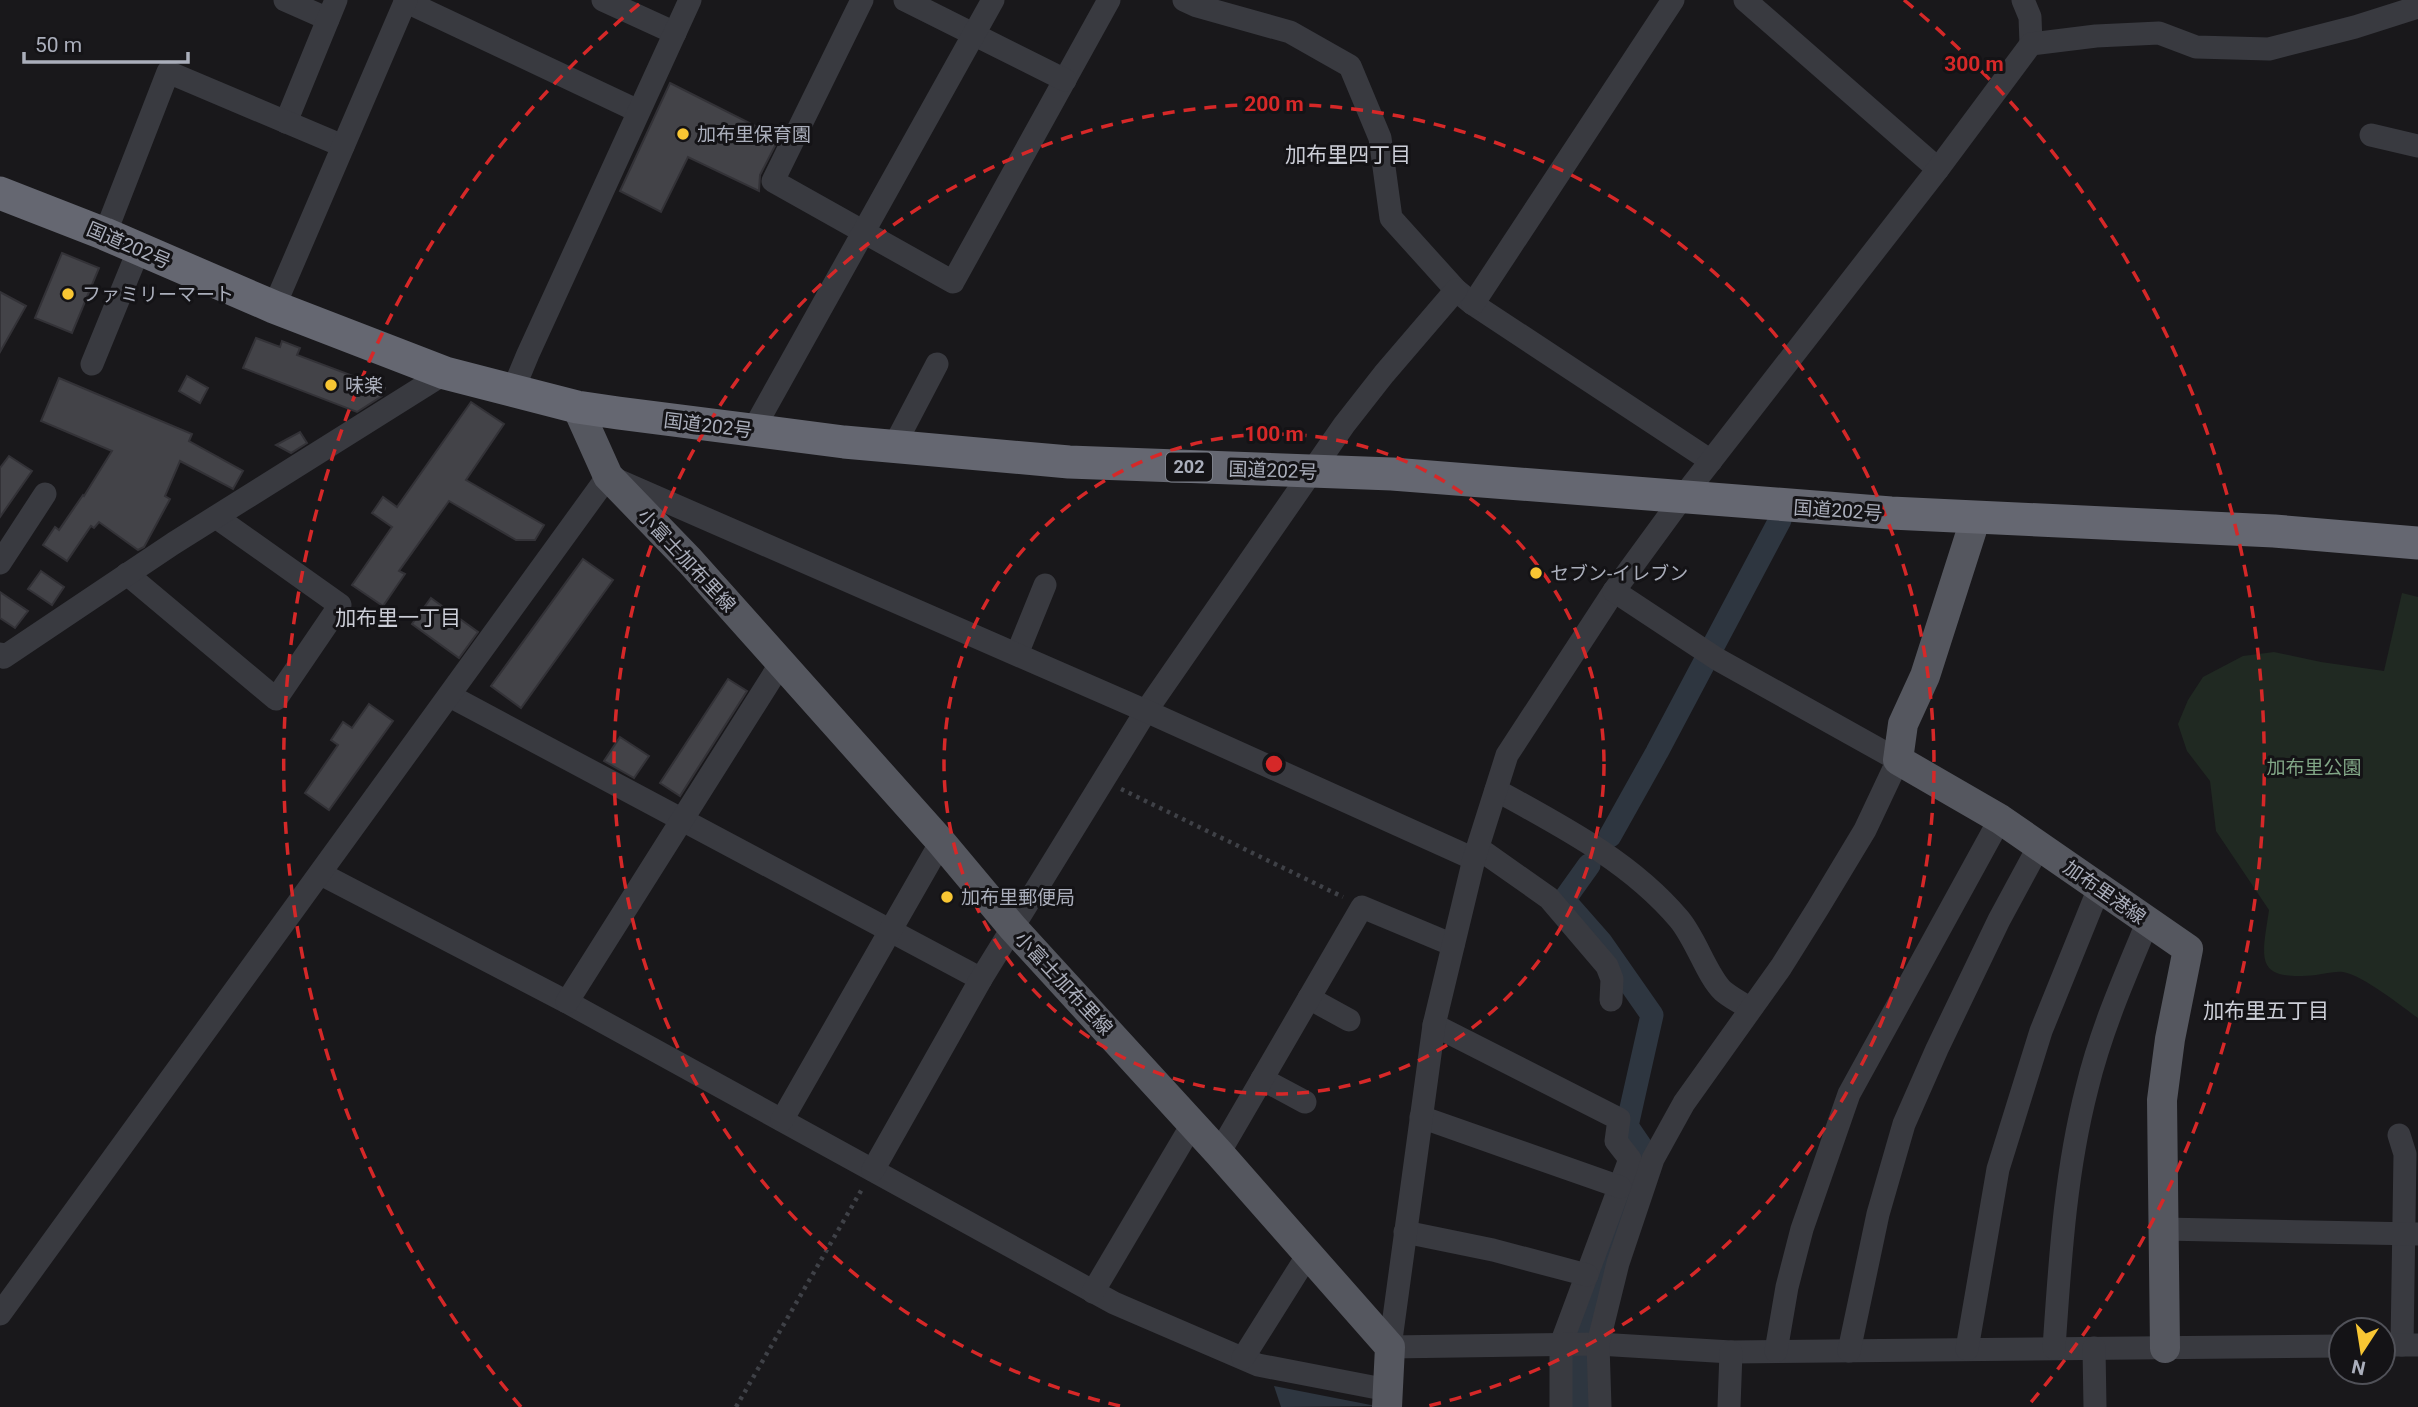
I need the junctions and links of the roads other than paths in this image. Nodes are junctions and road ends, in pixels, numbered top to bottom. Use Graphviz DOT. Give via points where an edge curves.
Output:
graph roads {
  1 [pos="285,0"];
  2 [pos="603,0"];
  3 [pos="690,0"];
  4 [pos="862,0"];
  5 [pos="905,0"];
  6 [pos="993,0"];
  7 [pos="1109,0"];
  8 [pos="1673,0"];
  9 [pos="1745,0"];
  10 [pos="2023,0"];
  11 [pos="406,1"];
  12 [pos="1194,2"];
  13 [pos="2418,7"];
  14 [pos="332,9"];
  15 [pos="675,33"];
  16 [pos="974,34"];
  17 [pos="2031,44"];
  18 [pos="1065,80"];
  19 [pos="638,111"];
  20 [pos="286,122"];
  21 [pos="2371,135"];
  22 [pos="343,146"];
  23 [pos="2418,146"];
  24 [pos="1938,169"];
  25 [pos="0,192"];
  26 [pos="862,233"];
  27 [pos="105,234"];
  28 [pos="139,249"];
  29 [pos="1465,297"];
  30 [pos="274,307"];
  31 [pos="937,364"];
  32 [pos="92,365"];
  33 [pos="445,373"];
  34 [pos="513,390"];
  35 [pos="577,407"];
  36 [pos="752,430"];
  37 [pos="894,446"];
  38 [pos="1711,461"];
  39 [pos="1311,471"];
  40 [pos="608,476"];
  41 [pos="45,494"];
  42 [pos="1682,499"];
  43 [pos="216,517"];
  44 [pos="1976,517"];
  45 [pos="2418,543"];
  46 [pos="0,564"];
  47 [pos="127,574"];
  48 [pos="1045,585"];
  49 [pos="1614,591"];
  50 [pos="0,654"];
  51 [pos="1017,654"];
  52 [pos="781,663"];
  53 [pos="458,700"];
  54 [pos="1146,710"];
  55 [pos="1898,760"];
  56 [pos="1496,790"];
  57 [pos="684,819"];
  58 [pos="2000,819"];
  59 [pos="941,842"];
  60 [pos="2039,846"];
  61 [pos="1476,853"];
  62 [pos="329,878"];
  63 [pos="2099,888"];
  64 [pos="2148,921"];
  65 [pos="1013,929"];
  66 [pos="890,931"];
  67 [pos="1453,945"];
  68 [pos="981,979"];
  69 [pos="1309,998"];
  70 [pos="1611,1000"];
  71 [pos="566,1002"];
  72 [pos="1750,1009"];
  73 [pos="1349,1020"];
  74 [pos="1434,1025"];
  75 [pos="1262,1079"];
  76 [pos="1306,1102"];
  77 [pos="1421,1117"];
  78 [pos="782,1121"];
  79 [pos="1193,1124"];
  80 [pos="2399,1135"];
  81 [pos="1219,1153"];
  82 [pos="873,1170"];
  83 [pos="1620,1187"];
  84 [pos="2163,1229"];
  85 [pos="1405,1232"];
  86 [pos="2411,1234"];
  87 [pos="1309,1253"];
  88 [pos="1587,1275"];
  89 [pos="1093,1292"];
  90 [pos="0,1314"];
  91 [pos="1561,1344"];
  92 [pos="1598,1344"];
  93 [pos="2401,1345"];
  94 [pos="2327,1346"];
  95 [pos="1390,1347"];
  96 [pos="2094,1348"];
  97 [pos="2165,1348"];
  98 [pos="1967,1349"];
  99 [pos="2054,1349"];
  100 [pos="1776,1351"];
  101 [pos="1849,1351"];
  102 [pos="1731,1352"];
  103 [pos="1242,1358"];
  104 [pos="1388,1399"];
  105 [pos="1561,1407"];
  106 [pos="1600,1407"];
  107 [pos="1729,1407"];
  108 [pos="2095,1407"];
  1 -- 14 [label="street"];
  2 -- 15 [label="street"];
  3 -- 15 [label="street"];
  4 -- 26 [label="street" via="773,181"];
  5 -- 16 [label="street"];
  6 -- 16 [label="street"];
  7 -- 18 [label="street"];
  8 -- 29 [label="street"];
  9 -- 24 [label="street"];
  10 -- 17 [label="street" via="2030,17"];
  11 -- 19 [label="street"];
  11 -- 22 [label="street"];
  12 -- 29 [label="street" via="1290,32 1350,66 1380,138 1391,218"];
  13 -- 17 [label="street" via="2269,49 2196,47 2159,33"];
  14 -- 20 [label="street"];
  15 -- 19 [label="street"];
  16 -- 18 [label="street"];
  16 -- 26 [label="street"];
  17 -- 24 [label="street"];
  18 -- 26 [label="street" via="953,282"];
  19 -- 34 [label="street"];
  20 -- 22 [label="street"];
  20 -- 27 [label="street" via="168,72"];
  21 -- 23 [label="street"];
  22 -- 30 [label="street"];
  24 -- 38 [label="street"];
  25 -- 27 [label="highway, 国道202号 / 202"];
  26 -- 36 [label="street"];
  27 -- 28 [label="highway, 国道202号 / 202"];
  28 -- 30 [label="highway, 国道202号 / 202"];
  28 -- 32 [label="street"];
  29 -- 38 [label="street"];
  29 -- 39 [label="street" via="1384,374"];
  30 -- 33 [label="highway, 国道202号 / 202"];
  31 -- 37 [label="street"];
  33 -- 34 [label="highway, 国道202号 / 202"];
  33 -- 43 [label="street"];
  34 -- 35 [label="highway, 国道202号 / 202"];
  35 -- 36 [label="highway, 国道202号 / 202"];
  35 -- 40 [label="main road, 小富士加布里線"];
  36 -- 37 [label="highway, 国道202号 / 202"];
  37 -- 39 [label="highway, 国道202号 / 202" via="1069,462"];
  38 -- 42 [label="street"];
  39 -- 42 [label="highway, 国道202号 / 202"];
  39 -- 54 [label="street"];
  40 -- 51 [label="street"];
  40 -- 52 [label="main road, 小富士加布里線"];
  40 -- 53 [label="street"];
  41 -- 46 [label="street"];
  42 -- 44 [label="highway, 国道202号 / 202"];
  42 -- 49 [label="street"];
  43 -- 47 [label="street"];
  43 -- 47 [label="street" via="340,605 276,699"];
  44 -- 45 [label="highway, 国道202号 / 202" via="2274,531"];
  44 -- 55 [label="main road" via="1924,677 1903,724"];
  47 -- 50 [label="street" via="4,657"];
  48 -- 51 [label="street"];
  49 -- 55 [label="street" via="1711,655"];
  49 -- 56 [label="street" via="1507,755"];
  51 -- 54 [label="street"];
  52 -- 57 [label="street"];
  52 -- 59 [label="main road, 小富士加布里線"];
  53 -- 57 [label="street"];
  53 -- 62 [label="street"];
  54 -- 61 [label="street"];
  54 -- 65 [label="street"];
  55 -- 58 [label="main road, 加布里港線"];
  55 -- 72 [label="street" via="1852,852"];
  56 -- 61 [label="street"];
  56 -- 72 [label="street" via="1582,838 1650,890 1680,920 1724,992"];
  57 -- 66 [label="street"];
  57 -- 71 [label="street"];
  58 -- 60 [label="main road, 加布里港線"];
  58 -- 100 [label="street" via="1849,1094 1802,1229"];
  59 -- 65 [label="main road, 小富士加布里線"];
  59 -- 66 [label="street"];
  60 -- 63 [label="main road, 加布里港線"];
  60 -- 101 [label="street" via="1965,990 1904,1124 1878,1214"];
  61 -- 67 [label="street"];
  61 -- 70 [label="street" via="1549,898 1607,966"];
  62 -- 71 [label="street"];
  62 -- 90 [label="street" via="237,985"];
  63 -- 64 [label="main road, 加布里港線"];
  63 -- 98 [label="street" via="2041,1031 1998,1169"];
  64 -- 84 [label="main road, 加布里港線" via="2188,949 2162,1100"];
  64 -- 99 [label="street" via="2112,1007 2087,1087 2063,1219"];
  65 -- 68 [label="street"];
  65 -- 79 [label="main road, 小富士加布里線"];
  66 -- 68 [label="street"];
  66 -- 78 [label="street"];
  67 -- 69 [label="street" via="1362,906"];
  67 -- 74 [label="street"];
  68 -- 82 [label="street"];
  69 -- 73 [label="street"];
  69 -- 75 [label="street"];
  71 -- 78 [label="street"];
  72 -- 92 [label="street" via="1684,1102 1653,1159 1618,1262"];
  74 -- 77 [label="street"];
  74 -- 83 [label="street" via="1619,1119 1616,1140 1630,1159"];
  75 -- 76 [label="street"];
  75 -- 81 [label="street"];
  77 -- 83 [label="street"];
  77 -- 85 [label="street"];
  78 -- 82 [label="street"];
  79 -- 81 [label="main road, 小富士加布里線"];
  79 -- 89 [label="street"];
  80 -- 86 [label="street" via="2405,1154"];
  81 -- 87 [label="main road, 小富士加布里線"];
  82 -- 89 [label="street"];
  83 -- 88 [label="street"];
  84 -- 86 [label="street"];
  84 -- 97 [label="main road, 加布里港線"];
  85 -- 88 [label="street"];
  85 -- 95 [label="street"];
  86 -- 93 [label="street"];
  87 -- 95 [label="main road, 小富士加布里線"];
  87 -- 103 [label="street"];
  88 -- 91 [label="street"];
  89 -- 103 [label="street"];
  91 -- 92 [label="street"];
  91 -- 95 [label="street"];
  91 -- 105 [label="street"];
  92 -- 102 [label="street"];
  92 -- 106 [label="street"];
  94 -- 97 [label="street"];
  95 -- 104 [label="main road"];
  96 -- 97 [label="street"];
  96 -- 99 [label="street"];
  96 -- 108 [label="street"];
  98 -- 99 [label="street"];
  98 -- 101 [label="street"];
  100 -- 101 [label="street"];
  100 -- 102 [label="street"];
  102 -- 107 [label="street"];
  103 -- 104 [label="street"];
}
